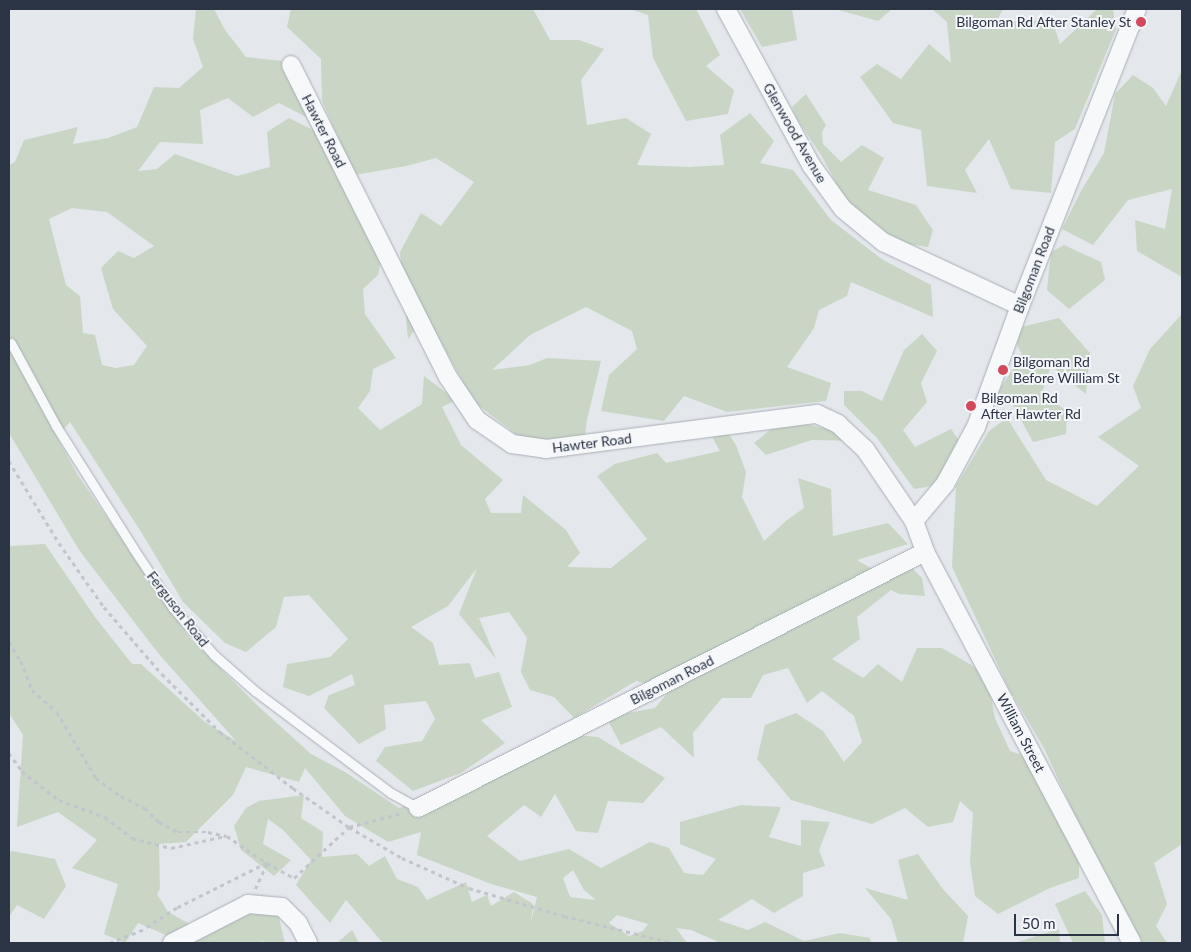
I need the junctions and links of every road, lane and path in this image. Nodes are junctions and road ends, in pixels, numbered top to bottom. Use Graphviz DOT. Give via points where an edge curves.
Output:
graph roads {
  1 [pos="726,9"];
  2 [pos="1137,9"];
  3 [pos="291,65"];
  4 [pos="1020,306"];
  5 [pos="11,343"];
  6 [pos="9,461"];
  7 [pos="914,521"];
  8 [pos="925,552"];
  9 [pos="9,642"];
  10 [pos="9,753"];
  11 [pos="418,808"];
  12 [pos="349,827"];
  13 [pos="227,836"];
  14 [pos="267,863"];
  15 [pos="248,904"];
  16 [pos="110,943"];
  17 [pos="172,943"];
  18 [pos="308,943"];
  19 [pos="673,943"];
  20 [pos="1132,943"];
  1 -- 4 [label="street, Glenwood Avenue" via="811,165 843,209 883,242"];
  2 -- 4 [label="street, Bilgoman Road"];
  3 -- 7 [label="street, Hawter Road" via="448,377 477,420 512,444 546,449 817,414 838,424 865,449"];
  4 -- 7 [label="street, Bilgoman Road" via="976,427 945,484"];
  5 -- 11 [label="lane, Ferguson Road" via="56,426 133,548 174,608 214,655 254,691 391,793"];
  6 -- 12 [label="path" via="59,543 104,607 162,674 220,732"];
  7 -- 8 [label="street, William Street"];
  8 -- 11 [label="street, Bilgoman Road"];
  8 -- 20 [label="street, William Street"];
  9 -- 13 [label="path" via="21,661 32,690 58,712 96,778 178,832"];
  10 -- 13 [label="path" via="22,771 59,800 105,818 132,838 171,848"];
  11 -- 12 [label="path"];
  12 -- 14 [label="path" via="294,878"];
  12 -- 19 [label="path" via="402,858 470,888"];
  13 -- 14 [label="path"];
  14 -- 15 [label="path"];
  14 -- 16 [label="path" via="177,908 143,930"];
  15 -- 17 [label="street"];
  15 -- 18 [label="street" via="282,907 298,923"];
}
